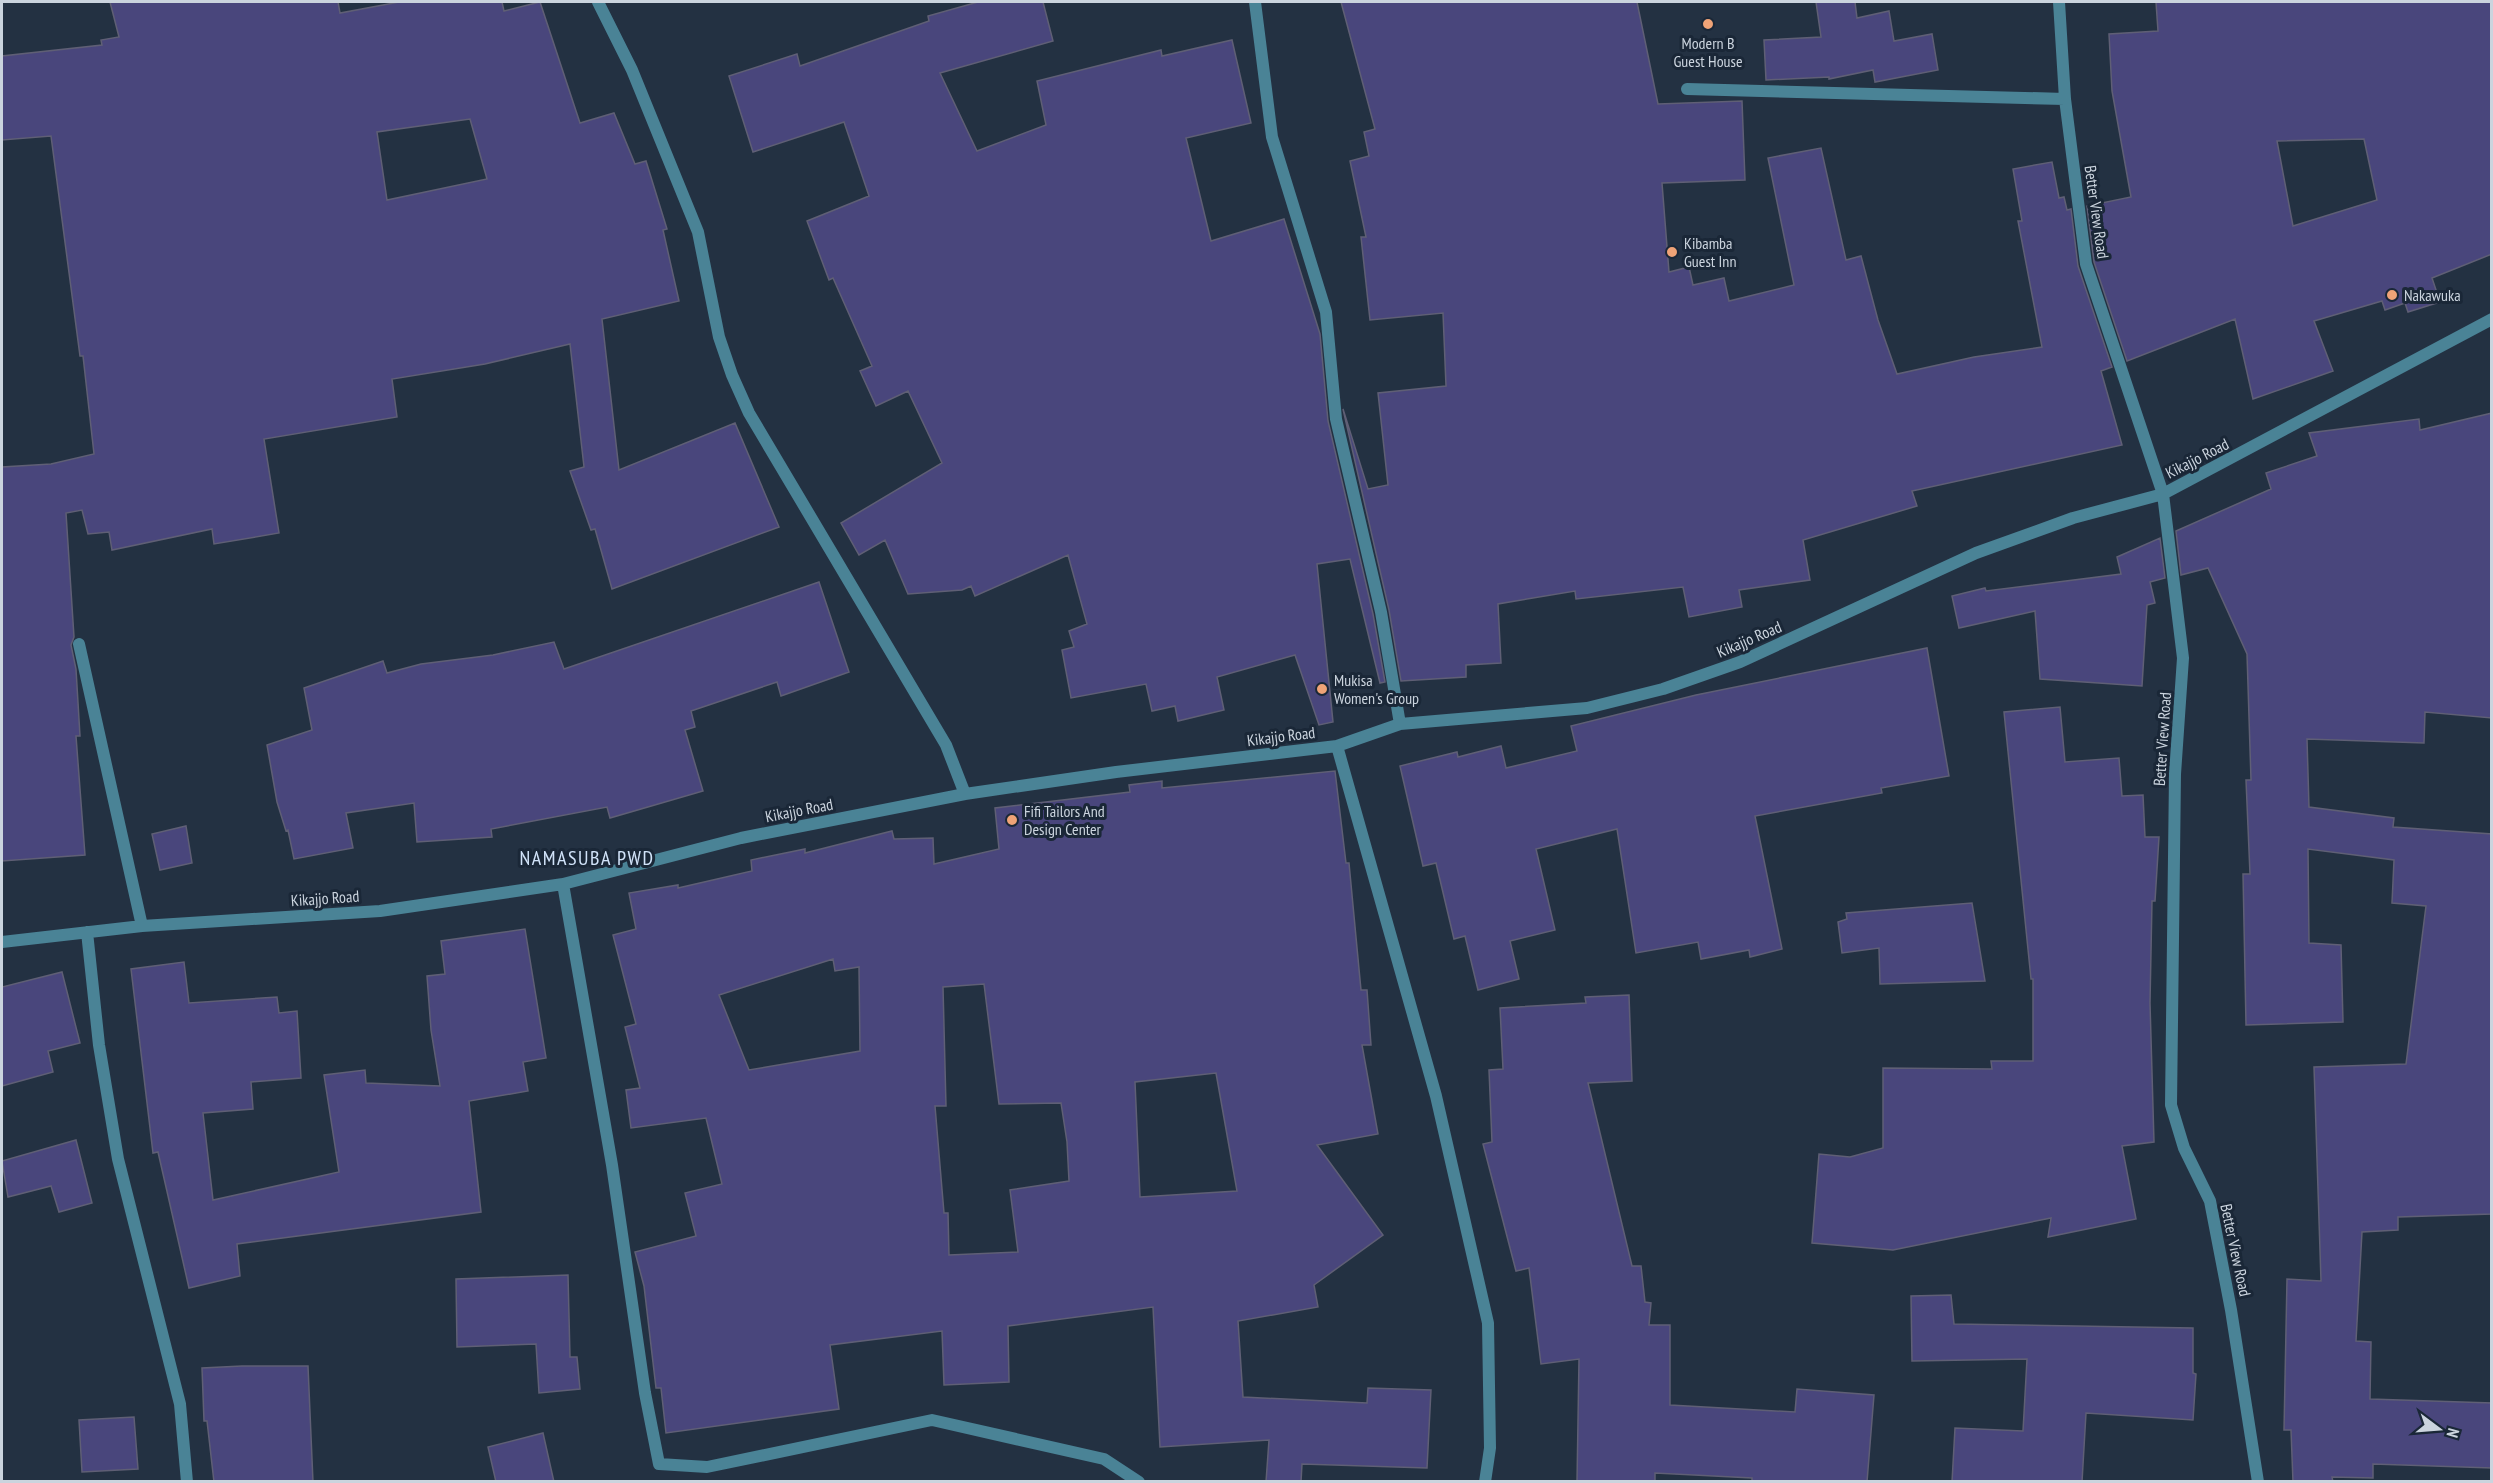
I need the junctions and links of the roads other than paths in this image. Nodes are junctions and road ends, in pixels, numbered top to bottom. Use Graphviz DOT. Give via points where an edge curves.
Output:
graph roads {
  1 [pos="598,2"];
  2 [pos="1255,2"];
  3 [pos="2059,2"];
  4 [pos="1688,89"];
  5 [pos="2066,99"];
  6 [pos="2492,319"];
  7 [pos="2163,494"];
  8 [pos="80,644"];
  9 [pos="1400,724"];
  10 [pos="1337,746"];
  11 [pos="965,794"];
  12 [pos="563,884"];
  13 [pos="142,926"];
  14 [pos="87,932"];
  15 [pos="2,942"];
  16 [pos="187,1482"];
  17 [pos="1139,1482"];
  18 [pos="1485,1482"];
  19 [pos="2259,1482"];
  1 -- 11 [label="street" via="632,70 698,232 719,337 749,413 946,745"];
  2 -- 9 [label="street" via="1272,137 1326,312 1336,419 1381,612"];
  3 -- 5 [label="street, Better View Road"];
  4 -- 5 [label="street"];
  5 -- 7 [label="street, Better View Road" via="2086,264"];
  6 -- 7 [label="street, Kikajjo Road"];
  7 -- 9 [label="street, Kikajjo Road" via="2073,518 1976,553 1740,662 1663,689 1587,708"];
  7 -- 19 [label="street, Better View Road" via="2183,658 2175,774 2171,1106 2184,1148 2210,1201"];
  8 -- 13 [label="street"];
  9 -- 10 [label="street, Kikajjo Road"];
  10 -- 11 [label="street, Kikajjo Road" via="1104,773"];
  10 -- 18 [label="street" via="1436,1096 1488,1323 1490,1448"];
  11 -- 12 [label="street, Kikajjo Road" via="741,838"];
  12 -- 13 [label="street, Kikajjo Road" via="380,911"];
  12 -- 17 [label="street" via="659,1464 707,1467 932,1420 1104,1459"];
  13 -- 14 [label="street, Kikajjo Road"];
  14 -- 15 [label="street, Kikajjo Road"];
  14 -- 16 [label="street" via="99,1045 118,1159 180,1404"];
}
